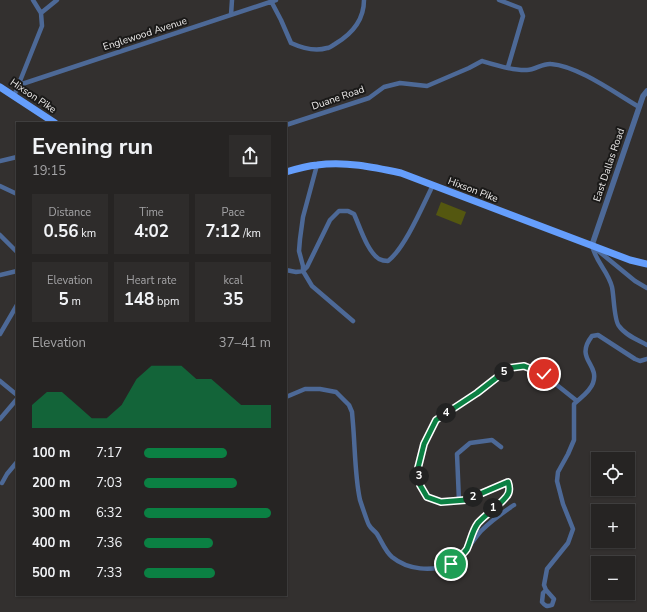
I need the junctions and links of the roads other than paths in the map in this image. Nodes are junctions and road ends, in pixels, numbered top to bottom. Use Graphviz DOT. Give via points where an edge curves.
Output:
graph roads {
  1 [pos="33,0"];
  2 [pos="57,0"];
  3 [pos="232,0"];
  4 [pos="364,0"];
  5 [pos="499,0"];
  6 [pos="274,1"];
  7 [pos="41,13"];
  8 [pos="231,15"];
  9 [pos="508,67"];
  10 [pos="19,86"];
  11 [pos="0,87"];
  12 [pos="647,91"];
  13 [pos="14,96"];
  14 [pos="639,107"];
  15 [pos="53,122"];
  16 [pos="287,125"];
  17 [pos="16,157"];
  18 [pos="0,161"];
  19 [pos="317,165"];
  20 [pos="287,172"];
  21 [pos="433,185"];
  22 [pos="0,186"];
  23 [pos="16,194"];
  24 [pos="0,235"];
  25 [pos="592,245"];
  26 [pos="16,251"];
  27 [pos="647,264"];
  28 [pos="287,270"];
  29 [pos="16,271"];
  30 [pos="303,271"];
  31 [pos="0,274"];
  32 [pos="647,288"];
  33 [pos="16,307"];
  34 [pos="353,321"];
  35 [pos="0,334"];
  36 [pos="647,345"];
  37 [pos="647,359"];
  38 [pos="0,380"];
  39 [pos="16,394"];
  40 [pos="287,397"];
  41 [pos="16,400"];
  42 [pos="577,401"];
  43 [pos="0,419"];
  44 [pos="501,447"];
  45 [pos="16,463"];
  46 [pos="2,483"];
  47 [pos="459,501"];
  48 [pos="514,505"];
  49 [pos="467,549"];
  50 [pos="546,590"];
  1 -- 7 [label="street"];
  2 -- 7 [label="street"];
  3 -- 8 [label="street"];
  4 -- 6 [label="street" via="359,21 346,38 327,48 313,50 291,44"];
  5 -- 9 [label="street" via="520,8 523,16"];
  6 -- 8 [label="street, Englewood Avenue"];
  7 -- 10 [label="street" via="42,26"];
  8 -- 10 [label="street, Englewood Avenue"];
  9 -- 14 [label="street, Duane Road" via="528,70 548,64 559,65 581,73"];
  9 -- 16 [label="street, Duane Road" via="482,61 428,86 400,83 384,87 369,98"];
  10 -- 13 [label="street"];
  11 -- 13 [label="main road, Hixson Pike"];
  12 -- 14 [label="street, East Dallas Road"];
  13 -- 15 [label="main road, Hixson Pike"];
  14 -- 25 [label="street, East Dallas Road"];
  17 -- 18 [label="street"];
  19 -- 20 [label="main road, Hixson Pike"];
  19 -- 21 [label="main road, Hixson Pike" via="347,164 379,168"];
  19 -- 30 [label="street" via="303,216 299,252"];
  21 -- 25 [label="main road, Hixson Pike"];
  21 -- 30 [label="street" via="404,241 394,257 388,261 380,260 374,254 354,214 339,211 330,220"];
  22 -- 23 [label="street"];
  24 -- 26 [label="street"];
  25 -- 27 [label="main road, Hixson Pike"];
  25 -- 32 [label="street"];
  25 -- 36 [label="street" via="594,254 611,285 618,326"];
  28 -- 30 [label="street"];
  29 -- 31 [label="street"];
  30 -- 34 [label="street" via="312,286"];
  33 -- 35 [label="street"];
  37 -- 42 [label="street" via="635,359 604,338 592,336 585,348 585,357 595,376 588,392"];
  38 -- 39 [label="street"];
  40 -- 49 [label="street" via="305,389 320,389 336,392 349,405 360,500 368,524 392,557 418,568 436,568 451,564"];
  41 -- 43 [label="street"];
  42 -- 47 [label="street" via="544,374 524,366 509,368 436,420 424,444 418,468 420,485 427,497 441,502"];
  42 -- 50 [label="street" via="574,404 574,440 558,472 557,481 563,504 574,529 568,543 547,569 544,585"];
  44 -- 47 [label="street" via="492,440 470,443 457,454"];
  45 -- 46 [label="street"];
  47 -- 49 [label="street" via="508,482 510,488 506,497 478,524"];
  48 -- 49 [label="street" via="490,522"];
}
